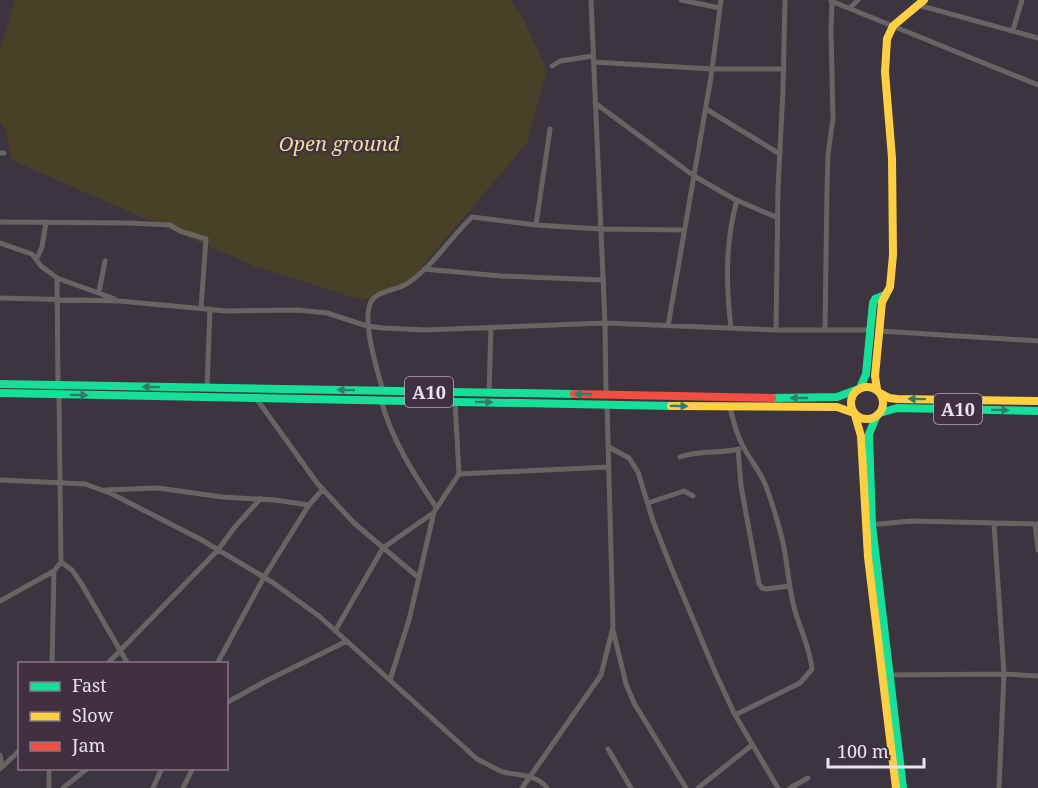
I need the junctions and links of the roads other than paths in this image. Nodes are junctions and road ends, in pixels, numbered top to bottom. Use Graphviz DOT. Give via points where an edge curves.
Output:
graph roads {
  1 [pos="591,0"];
  2 [pos="681,0"];
  3 [pos="721,0"];
  4 [pos="785,0"];
  5 [pos="858,0"];
  6 [pos="1022,0"];
  7 [pos="831,1"];
  8 [pos="921,3"];
  9 [pos="720,8"];
  10 [pos="850,8"];
  11 [pos="893,26"];
  12 [pos="1013,30"];
  13 [pos="1038,38"];
  14 [pos="593,59"];
  15 [pos="552,66"];
  16 [pos="712,69"];
  17 [pos="784,69"];
  18 [pos="1038,85"];
  19 [pos="595,103"];
  20 [pos="706,109"];
  21 [pos="550,129"];
  22 [pos="780,154"];
  23 [pos="694,176"];
  24 [pos="737,200"];
  25 [pos="778,218"];
  26 [pos="0,222"];
  27 [pos="46,222"];
  28 [pos="536,225"];
  29 [pos="601,229"];
  30 [pos="685,230"];
  31 [pos="0,243"];
  32 [pos="37,258"];
  33 [pos="105,261"];
  34 [pos="424,269"];
  35 [pos="57,278"];
  36 [pos="603,280"];
  37 [pos="99,292"];
  38 [pos="885,295"];
  39 [pos="0,298"];
  40 [pos="57,298"];
  41 [pos="119,301"];
  42 [pos="201,308"];
  43 [pos="210,309"];
  44 [pos="605,323"];
  45 [pos="367,326"];
  46 [pos="668,326"];
  47 [pos="491,327"];
  48 [pos="731,328"];
  49 [pos="776,330"];
  50 [pos="825,330"];
  51 [pos="870,330"];
  52 [pos="880,331"];
  53 [pos="1038,341"];
  54 [pos="0,384"];
  55 [pos="58,386"];
  56 [pos="207,388"];
  57 [pos="250,389"];
  58 [pos="858,389"];
  59 [pos="383,391"];
  60 [pos="878,391"];
  61 [pos="0,393"];
  62 [pos="489,394"];
  63 [pos="606,394"];
  64 [pos="59,395"];
  65 [pos="255,398"];
  66 [pos="381,400"];
  67 [pos="1038,401"];
  68 [pos="455,402"];
  69 [pos="607,404"];
  70 [pos="730,407"];
  71 [pos="1038,411"];
  72 [pos="855,414"];
  73 [pos="878,414"];
  74 [pos="609,447"];
  75 [pos="740,448"];
  76 [pos="680,457"];
  77 [pos="609,467"];
  78 [pos="459,474"];
  79 [pos="0,480"];
  80 [pos="60,483"];
  81 [pos="0,485"];
  82 [pos="323,489"];
  83 [pos="102,490"];
  84 [pos="693,496"];
  85 [pos="260,499"];
  86 [pos="648,503"];
  87 [pos="309,505"];
  88 [pos="435,509"];
  89 [pos="994,524"];
  90 [pos="1036,524"];
  91 [pos="869,525"];
  92 [pos="383,548"];
  93 [pos="218,550"];
  94 [pos="1038,550"];
  95 [pos="61,562"];
  96 [pos="54,571"];
  97 [pos="264,577"];
  98 [pos="419,578"];
  99 [pos="789,586"];
  100 [pos="0,601"];
  101 [pos="613,627"];
  102 [pos="335,631"];
  103 [pos="346,641"];
  104 [pos="120,651"];
  105 [pos="52,662"];
  106 [pos="108,662"];
  107 [pos="127,662"];
  108 [pos="218,662"];
  109 [pos="1004,674"];
  110 [pos="886,675"];
  111 [pos="1038,676"];
  112 [pos="390,680"];
  113 [pos="228,702"];
  114 [pos="735,715"];
  115 [pos="752,746"];
  116 [pos="608,749"];
  117 [pos="18,752"];
  118 [pos="0,755"];
  119 [pos="1,768"];
  120 [pos="49,770"];
  121 [pos="86,770"];
  122 [pos="161,770"];
  123 [pos="192,770"];
  124 [pos="530,776"];
  125 [pos="808,778"];
  126 [pos="776,787"];
  127 [pos="49,788"];
  128 [pos="63,788"];
  129 [pos="153,788"];
  130 [pos="183,788"];
  131 [pos="522,788"];
  132 [pos="547,788"];
  133 [pos="631,788"];
  134 [pos="686,788"];
  135 [pos="698,788"];
  136 [pos="790,788"];
  137 [pos="896,788"];
  138 [pos="903,788"];
  139 [pos="999,788"];
  1 -- 14 [label="street"];
  2 -- 9 [label="street"];
  3 -- 9 [label="street"];
  4 -- 17 [label="street"];
  5 -- 10 [label="street"];
  6 -- 12 [label="street"];
  7 -- 10 [label="street"];
  7 -- 50 [label="street" via="833,119 827,181"];
  8 -- 11 [label="main road"];
  8 -- 12 [label="street"];
  9 -- 16 [label="street"];
  10 -- 11 [label="street"];
  11 -- 18 [label="street"];
  11 -- 38 [label="main road" via="887,39 885,72 892,158 893,255 890,287"];
  12 -- 13 [label="street"];
  14 -- 15 [label="street"];
  14 -- 16 [label="street"];
  14 -- 19 [label="street"];
  16 -- 17 [label="street"];
  16 -- 20 [label="street"];
  17 -- 22 [label="street"];
  19 -- 23 [label="street"];
  19 -- 29 [label="street"];
  20 -- 22 [label="street"];
  20 -- 23 [label="street"];
  21 -- 28 [label="street"];
  22 -- 25 [label="street"];
  23 -- 24 [label="street"];
  23 -- 30 [label="street"];
  24 -- 25 [label="street"];
  24 -- 48 [label="street" via="728,245"];
  25 -- 49 [label="street"];
  26 -- 27 [label="street"];
  27 -- 32 [label="street"];
  27 -- 42 [label="street" via="170,225 206,239"];
  28 -- 29 [label="street"];
  28 -- 34 [label="street" via="471,217"];
  29 -- 30 [label="street"];
  29 -- 36 [label="street"];
  30 -- 46 [label="street"];
  31 -- 32 [label="street"];
  32 -- 35 [label="street"];
  33 -- 37 [label="street"];
  34 -- 36 [label="street"];
  34 -- 45 [label="street" via="407,284 375,297 370,303"];
  35 -- 37 [label="street"];
  35 -- 40 [label="street"];
  36 -- 44 [label="street"];
  37 -- 41 [label="street"];
  38 -- 51 [label="main road" via="875,298"];
  38 -- 52 [label="main road"];
  39 -- 40 [label="street"];
  40 -- 41 [label="street"];
  40 -- 55 [label="street"];
  41 -- 42 [label="street"];
  42 -- 43 [label="street"];
  43 -- 45 [label="street" via="327,313"];
  43 -- 56 [label="street"];
  44 -- 46 [label="street"];
  44 -- 47 [label="street"];
  44 -- 63 [label="street"];
  45 -- 47 [label="street" via="425,330"];
  45 -- 59 [label="street"];
  46 -- 48 [label="street"];
  47 -- 62 [label="street"];
  48 -- 49 [label="street"];
  49 -- 50 [label="street"];
  50 -- 51 [label="street"];
  51 -- 58 [label="main road" via="866,374"];
  52 -- 53 [label="street"];
  52 -- 60 [label="main road" via="874,376"];
  54 -- 55 [label="main road, A10"];
  56 -- 55 [label="main road, A10, one-way"];
  55 -- 64 [label="street"];
  56 -- 57 [label="main road, A10"];
  59 -- 57 [label="main road, A10, one-way"];
  57 -- 65 [label="street"];
  58 -- 60 [label="main road, A10" via="867,386"];
  58 -- 63 [label="main road, A10, one-way" via="837,397"];
  58 -- 72 [label="main road" via="850,399"];
  59 -- 62 [label="main road, A10"];
  67 -- 60 [label="main road, A10, one-way" via="897,399"];
  60 -- 73 [label="main road" via="883,403"];
  61 -- 64 [label="main road, A10"];
  63 -- 62 [label="main road, A10, one-way"];
  63 -- 69 [label="street"];
  64 -- 65 [label="main road, A10, one-way"];
  64 -- 80 [label="street"];
  65 -- 66 [label="main road, A10"];
  65 -- 82 [label="street"];
  66 -- 68 [label="main road, A10"];
  66 -- 88 [label="street" via="397,445"];
  68 -- 69 [label="main road, A10, one-way"];
  68 -- 78 [label="street"];
  69 -- 70 [label="main road, A10, one-way"];
  69 -- 74 [label="street"];
  70 -- 72 [label="main road, A10" via="837,407"];
  70 -- 75 [label="street"];
  73 -- 71 [label="main road, A10, one-way" via="897,408"];
  72 -- 73 [label="main road, A10" via="866,419"];
  72 -- 91 [label="main road" via="861,436"];
  73 -- 91 [label="main road" via="869,434"];
  74 -- 77 [label="street"];
  74 -- 86 [label="street" via="629,458"];
  75 -- 76 [label="street"];
  75 -- 99 [label="street" via="765,484 784,547"];
  75 -- 99 [label="street" via="741,486 759,584 766,590"];
  77 -- 78 [label="street"];
  77 -- 101 [label="street"];
  78 -- 88 [label="street"];
  79 -- 80 [label="street"];
  79 -- 81 [label="street"];
  80 -- 83 [label="street" via="85,484"];
  80 -- 95 [label="street"];
  82 -- 87 [label="street"];
  82 -- 92 [label="street" via="354,524"];
  83 -- 85 [label="street" via="158,488"];
  83 -- 93 [label="street"];
  84 -- 86 [label="street" via="684,491"];
  85 -- 87 [label="street"];
  85 -- 93 [label="street"];
  86 -- 114 [label="street" via="671,567"];
  87 -- 97 [label="street"];
  88 -- 92 [label="street"];
  88 -- 98 [label="street"];
  89 -- 90 [label="street"];
  89 -- 91 [label="street" via="911,521"];
  89 -- 109 [label="street"];
  90 -- 94 [label="street"];
  91 -- 110 [label="main road"];
  92 -- 98 [label="street"];
  92 -- 102 [label="street"];
  93 -- 97 [label="street"];
  93 -- 104 [label="street"];
  95 -- 96 [label="street"];
  95 -- 104 [label="street" via="81,583"];
  96 -- 100 [label="street"];
  96 -- 105 [label="street"];
  97 -- 102 [label="street"];
  97 -- 108 [label="street"];
  98 -- 112 [label="street"];
  99 -- 114 [label="street" via="812,669 800,683"];
  101 -- 124 [label="street" via="601,675"];
  101 -- 134 [label="street" via="634,703"];
  102 -- 103 [label="street"];
  103 -- 112 [label="street"];
  103 -- 113 [label="street"];
  104 -- 106 [label="street"];
  104 -- 107 [label="street"];
  109 -- 110 [label="street"];
  109 -- 111 [label="street"];
  109 -- 139 [label="street"];
  110 -- 137 [label="main road"];
  110 -- 138 [label="main road"];
  112 -- 124 [label="street" via="477,759 501,771"];
  114 -- 115 [label="street"];
  115 -- 126 [label="street"];
  115 -- 135 [label="street"];
  116 -- 133 [label="street"];
  117 -- 119 [label="street"];
  118 -- 119 [label="street"];
  120 -- 127 [label="street"];
  121 -- 128 [label="street"];
  122 -- 129 [label="street"];
  123 -- 130 [label="street"];
  124 -- 131 [label="street"];
  124 -- 132 [label="street"];
  125 -- 136 [label="street"];
}
